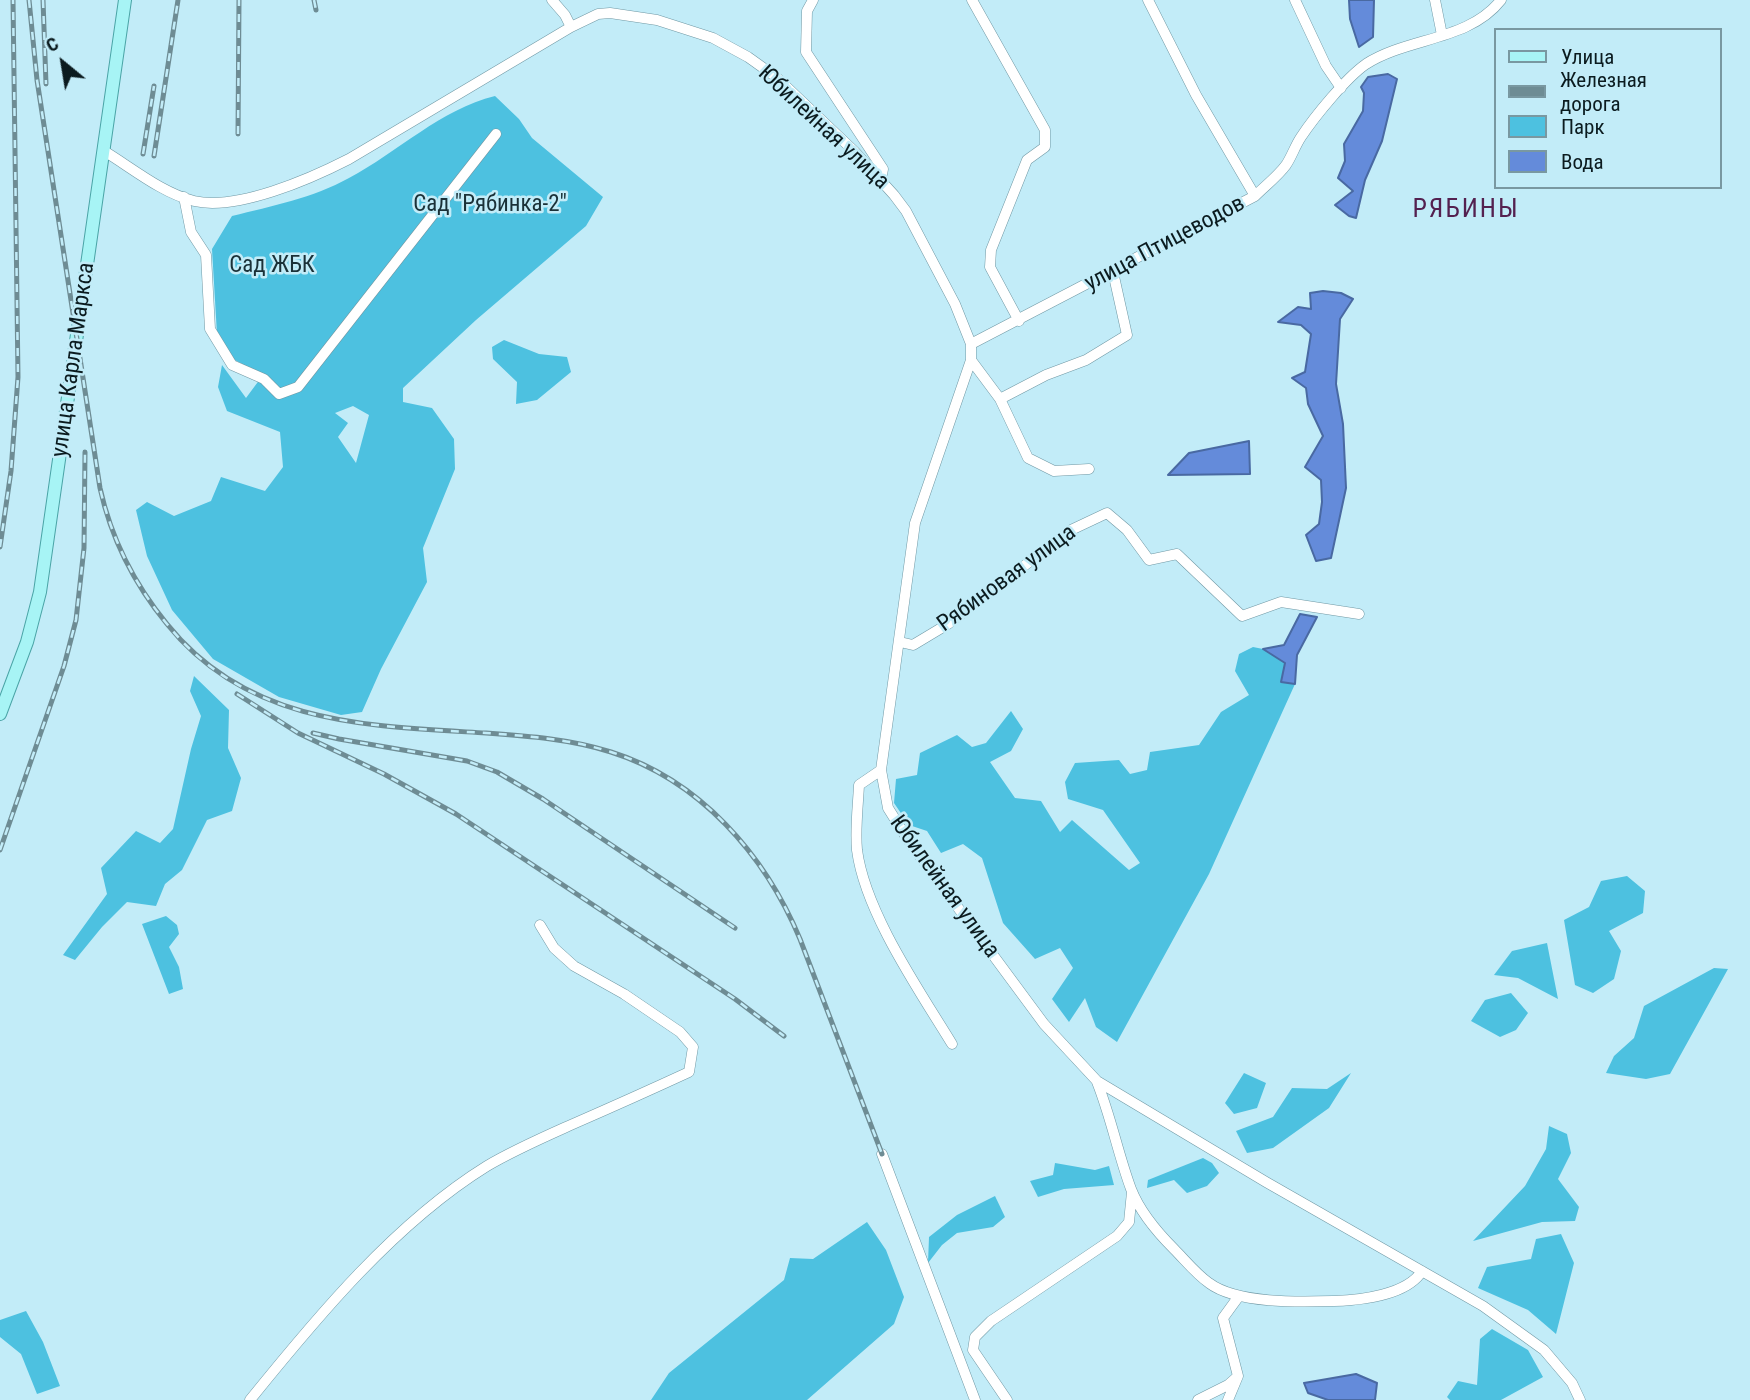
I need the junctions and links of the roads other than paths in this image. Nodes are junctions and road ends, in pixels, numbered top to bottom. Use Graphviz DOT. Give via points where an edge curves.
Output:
graph roads {
  1 [pos="125,0"];
  2 [pos="552,0"];
  3 [pos="813,0"];
  4 [pos="972,0"];
  5 [pos="1147,0"];
  6 [pos="1295,0"];
  7 [pos="1435,0"];
  8 [pos="1501,0"];
  9 [pos="571,27"];
  10 [pos="1442,35"];
  11 [pos="1341,88"];
  12 [pos="496,134"];
  13 [pos="104,151"];
  14 [pos="881,180"];
  15 [pos="1255,196"];
  16 [pos="184,198"];
  17 [pos="1113,272"];
  18 [pos="1018,321"];
  19 [pos="971,344"];
  20 [pos="971,360"];
  21 [pos="1000,398"];
  22 [pos="1089,469"];
  23 [pos="1359,614"];
  24 [pos="900,642"];
  25 [pos="0,715"];
  26 [pos="881,770"];
  27 [pos="540,925"];
  28 [pos="952,1044"];
  29 [pos="1097,1081"];
  30 [pos="881,1154"];
  31 [pos="1132,1191"];
  32 [pos="1422,1271"];
  33 [pos="1239,1296"];
  34 [pos="1238,1376"];
  35 [pos="250,1400"];
  36 [pos="975,1400"];
  37 [pos="1007,1400"];
  38 [pos="1198,1400"];
  39 [pos="1228,1400"];
  40 [pos="1580,1400"];
  1 -- 13 [label="main road, улица Карла Маркса"];
  2 -- 9 [label="street"];
  3 -- 14 [label="street" via="807,11 806,52 883,169"];
  4 -- 18 [label="street" via="1045,130 1045,146 1027,160 991,250 990,267"];
  5 -- 15 [label="street"];
  6 -- 11 [label="street"];
  7 -- 10 [label="street"];
  8 -- 10 [label="street, улица Птицеводов" via="1469,26"];
  9 -- 14 [label="street, Юбилейная улица" via="598,14 623,14 713,38 776,77"];
  9 -- 16 [label="street, Юбилейная улица" via="324,172 249,197 206,203"];
  10 -- 11 [label="street, улица Птицеводов" via="1368,63"];
  11 -- 15 [label="street, улица Птицеводов" via="1302,136 1285,166"];
  12 -- 16 [label="street" via="298,387 279,394 264,379 232,365 210,329 206,254 191,232"];
  13 -- 16 [label="street, Юбилейная улица"];
  13 -- 25 [label="main road, улица Карла Маркса" via="40,592"];
  14 -- 19 [label="street, Юбилейная улица" via="906,211"];
  15 -- 17 [label="street, улица Птицеводов"];
  17 -- 18 [label="street, улица Птицеводов"];
  17 -- 21 [label="street" via="1127,335 1086,360"];
  18 -- 19 [label="street, улица Птицеводов"];
  19 -- 20 [label="street, Юбилейная улица"];
  20 -- 21 [label="street"];
  20 -- 24 [label="street, Юбилейная улица" via="915,523"];
  21 -- 22 [label="street" via="1028,458 1054,471"];
  23 -- 24 [label="street, Рябиновая улица" via="1281,602 1242,616 1177,554 1149,560 1127,530 1107,513 1071,530 948,624 913,645"];
  24 -- 26 [label="street, Юбилейная улица"];
  26 -- 28 [label="street" via="859,785 857,849 865,885 880,920"];
  26 -- 29 [label="street, Юбилейная улица" via="888,808 908,840 1044,1024"];
  27 -- 35 [label="street" via="554,948 574,966 680,1032 693,1047 689,1072 487,1166 436,1203 310,1325"];
  29 -- 31 [label="street"];
  29 -- 32 [label="street, Юбилейная улица"];
  30 -- 36 [label="street"];
  31 -- 33 [label="street" via="1147,1219 1209,1284"];
  31 -- 37 [label="street" via="1129,1222 1117,1236 991,1321 975,1337 973,1350"];
  32 -- 33 [label="street" via="1415,1282 1370,1297 1304,1302"];
  32 -- 40 [label="street, Юбилейная улица" via="1483,1306 1544,1350"];
  33 -- 34 [label="street" via="1223,1318"];
  34 -- 38 [label="street"];
  34 -- 39 [label="street"];
}
